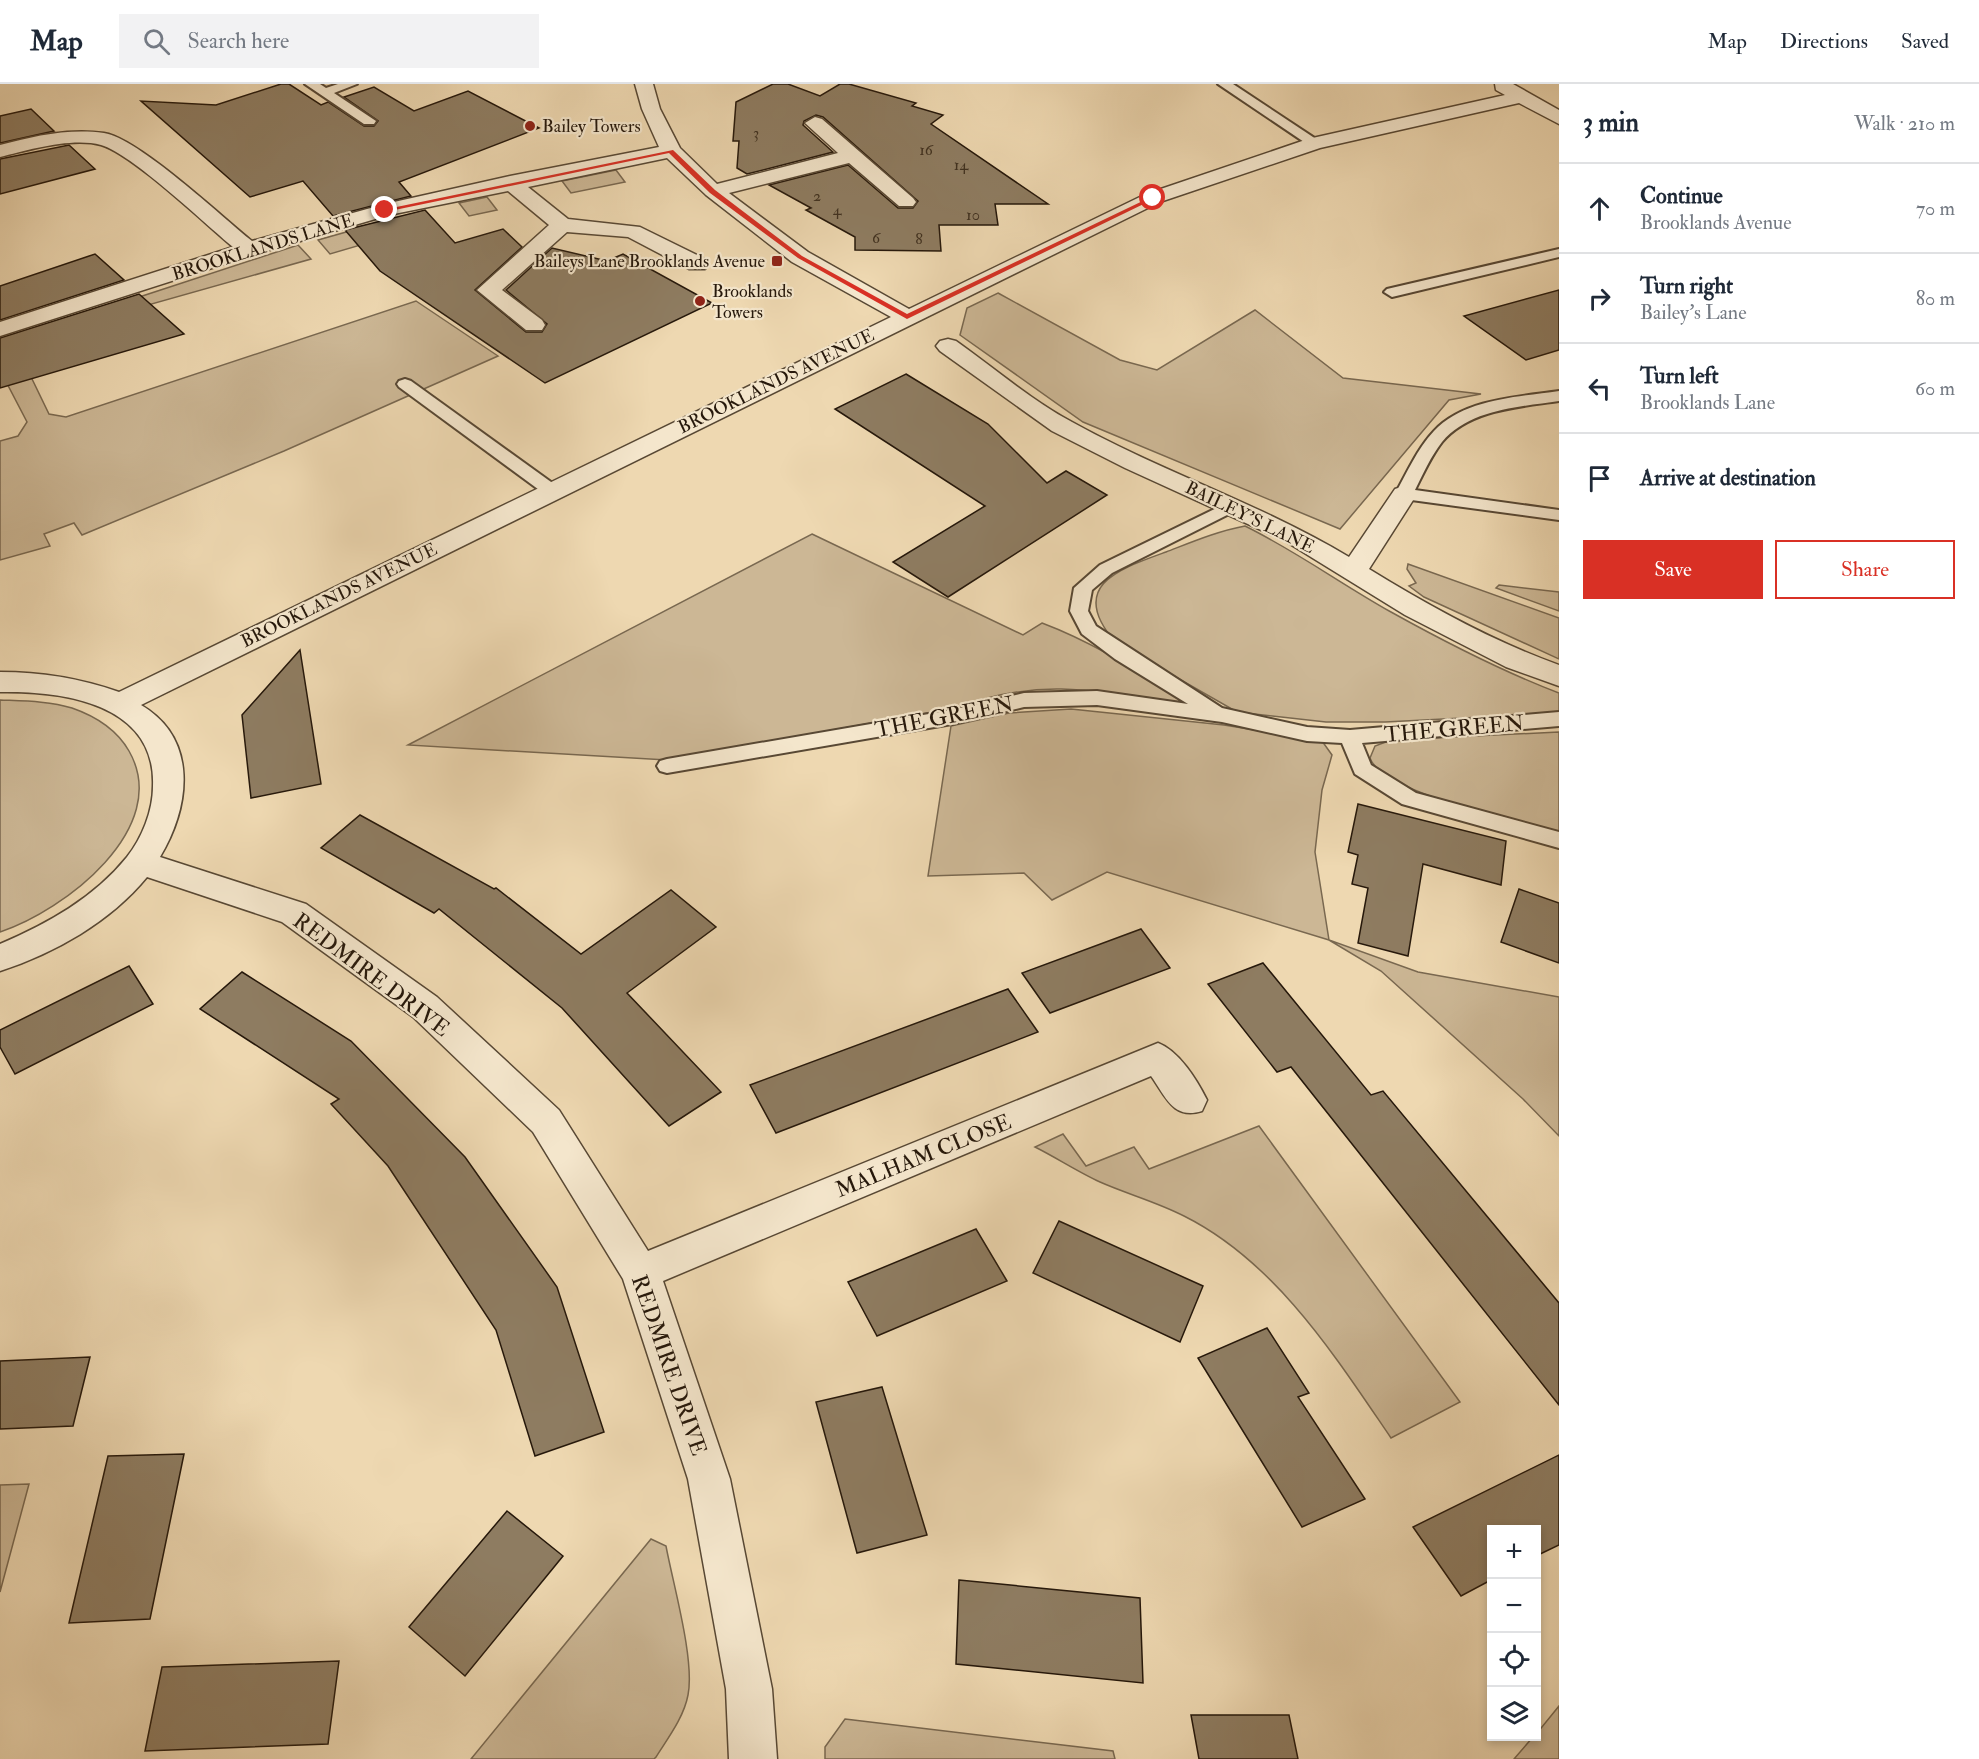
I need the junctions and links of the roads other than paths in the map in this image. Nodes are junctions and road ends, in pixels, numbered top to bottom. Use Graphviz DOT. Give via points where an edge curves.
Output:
graph roads {
  1 [pos="311,84"];
  2 [pos="351,84"];
  3 [pos="644,84"];
  4 [pos="1224,84"];
  5 [pos="1499,84"];
  6 [pos="325,92"];
  7 [pos="1521,97"];
  8 [pos="1559,118"];
  9 [pos="369,121"];
  10 [pos="815,123"];
  11 [pos="1315,143"];
  12 [pos="0,151"];
  13 [pos="670,151"];
  14 [pos="852,156"];
  15 [pos="510,182"];
  16 [pos="712,191"];
  17 [pos="906,202"];
  18 [pos="562,225"];
  19 [pos="248,249"];
  20 [pos="1559,253"];
  21 [pos="697,264"];
  22 [pos="1392,292"];
  23 [pos="907,317"];
  24 [pos="534,326"];
  25 [pos="0,330"];
  26 [pos="948,346"];
  27 [pos="405,384"];
  28 [pos="1559,396"];
  29 [pos="552,491"];
  30 [pos="1404,494"];
  31 [pos="1231,506"];
  32 [pos="1559,515"];
  33 [pos="1353,572"];
  34 [pos="1559,676"];
  35 [pos="0,682"];
  36 [pos="120,703"];
  37 [pos="1222,716"];
  38 [pos="1559,719"];
  39 [pos="1350,738"];
  40 [pos="667,766"];
  41 [pos="1559,840"];
  42 [pos="140,862"];
  43 [pos="0,958"];
  44 [pos="1189,1100"];
  45 [pos="640,1272"];
  46 [pos="753,1759"];
  1 -- 6 [label="lane"];
  2 -- 6 [label="lane"];
  3 -- 13 [label="street"];
  4 -- 11 [label="lane"];
  5 -- 7 [label="street"];
  6 -- 9 [label="lane"];
  7 -- 8 [label="street"];
  7 -- 11 [label="street, BROOKLANDS AVENUE"];
  10 -- 14 [label="street"];
  11 -- 23 [label="street, BROOKLANDS AVENUE" via="1153,198"];
  12 -- 19 [label="street" via="52,140 104,139 132,153"];
  13 -- 15 [label="street, BROOKLANDS LANE"];
  13 -- 16 [label="street"];
  14 -- 16 [label="street"];
  14 -- 17 [label="street"];
  15 -- 18 [label="street"];
  15 -- 19 [label="street, BROOKLANDS LANE" via="385,210"];
  16 -- 23 [label="street" via="800,257"];
  18 -- 21 [label="street" via="633,231"];
  18 -- 24 [label="street" via="488,290"];
  19 -- 25 [label="street, BROOKLANDS LANE"];
  20 -- 22 [label="lane"];
  23 -- 29 [label="street, BROOKLANDS AVENUE"];
  26 -- 31 [label="street, BAILEY'S LANE" via="1061,426"];
  27 -- 29 [label="lane"];
  28 -- 30 [label="lane" via="1454,422 1427,450"];
  29 -- 36 [label="street, BROOKLANDS AVENUE"];
  30 -- 32 [label="lane"];
  30 -- 33 [label="street"];
  31 -- 33 [label="street, BAILEY'S LANE" via="1293,535"];
  31 -- 37 [label="lane, THE GREEN" via="1106,568 1083,588 1079,611 1089,630"];
  33 -- 34 [label="street, BAILEY'S LANE" via="1415,609"];
  35 -- 36 [label="street" via="52,682 86,688"];
  36 -- 42 [label="street" via="158,735 168,759 171,786 166,814"];
  37 -- 39 [label="lane, THE GREEN" via="1306,734"];
  37 -- 40 [label="lane, THE GREEN" via="1097,698 1024,700 952,717"];
  38 -- 39 [label="lane, THE GREEN"];
  39 -- 41 [label="lane, THE GREEN" via="1362,769 1409,799"];
  42 -- 43 [label="street" via="104,900 69,925"];
  42 -- 45 [label="street, REDMIRE DRIVE" via="294,913 425,1007 546,1121"];
  44 -- 45 [label="street, MALHAM CLOSE" via="1158,1058"];
  45 -- 46 [label="street, REDMIRE DRIVE" via="709,1479 749,1689"];
}
